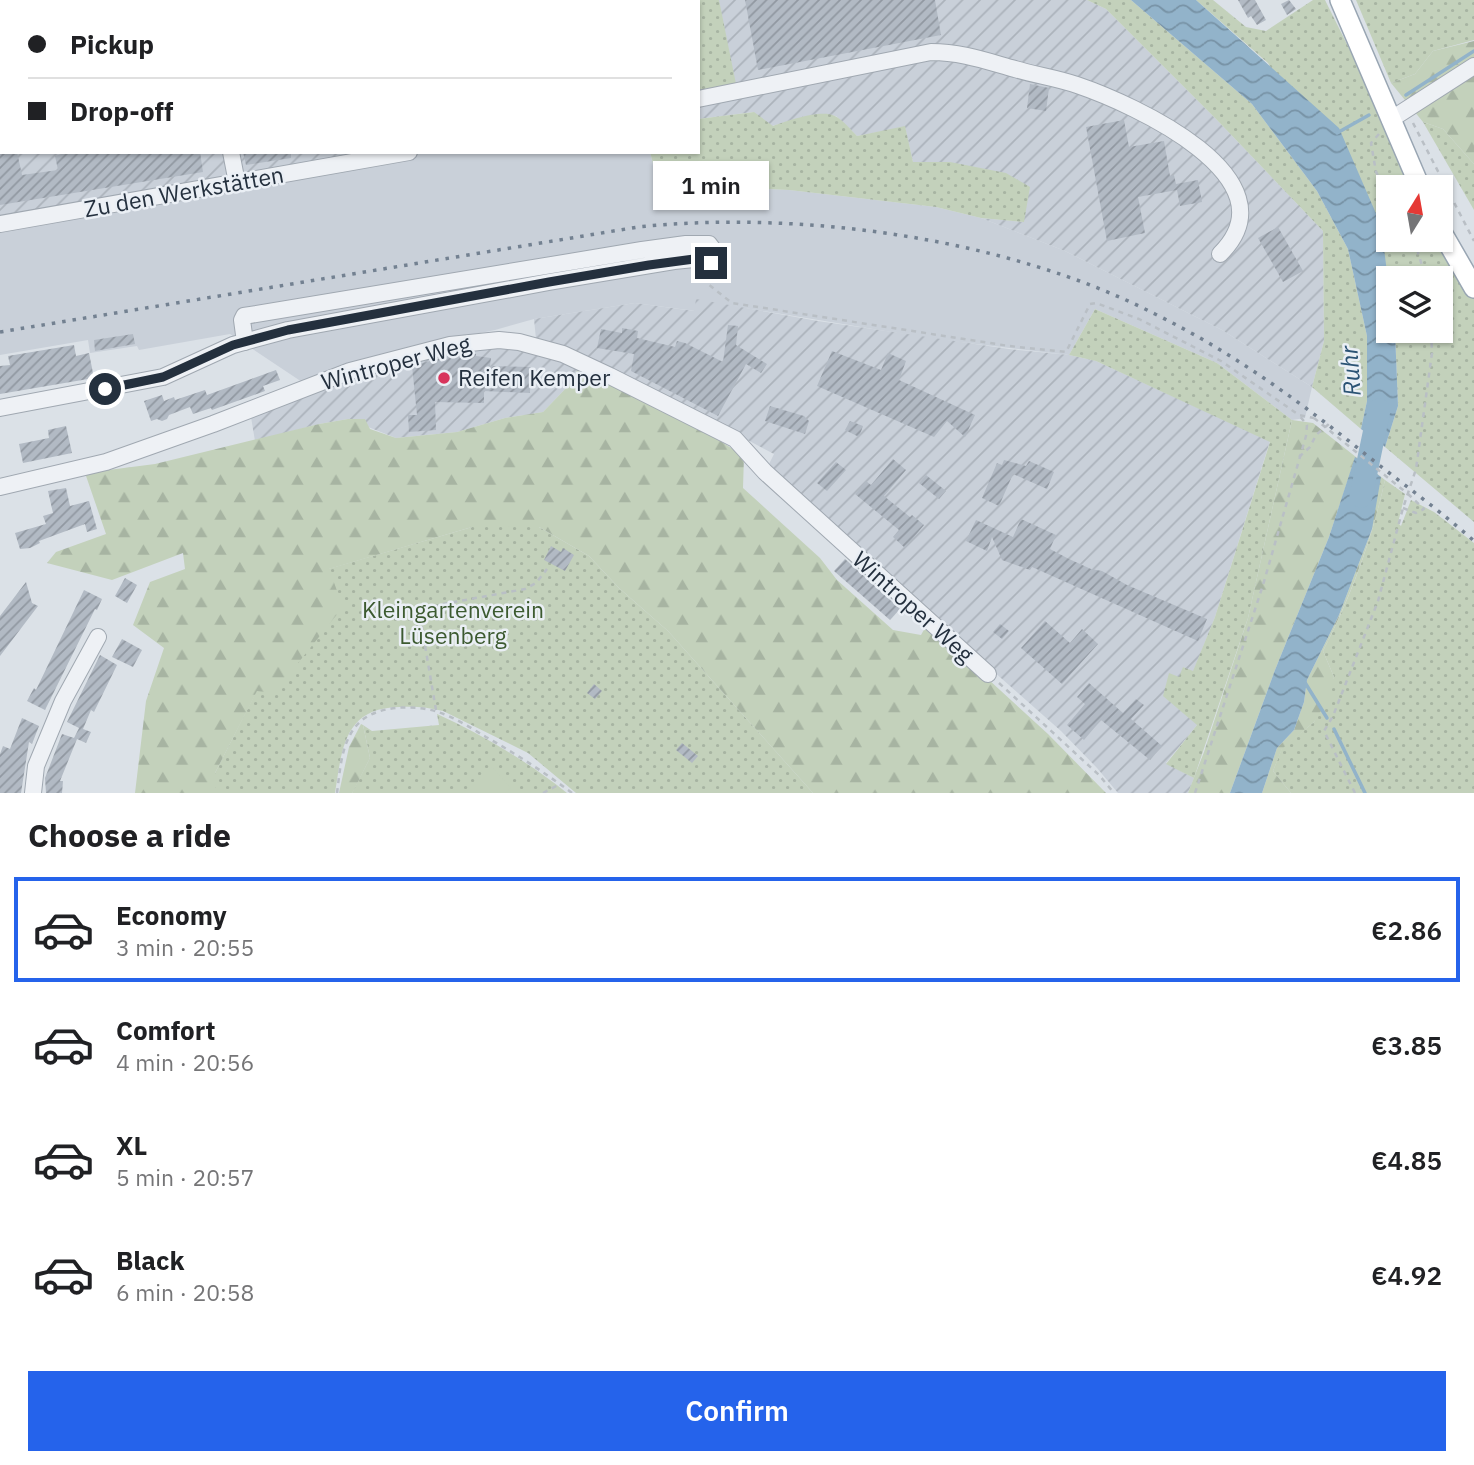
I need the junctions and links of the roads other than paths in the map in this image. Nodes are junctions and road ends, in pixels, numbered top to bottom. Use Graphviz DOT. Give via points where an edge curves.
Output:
graph roads {
  1 [pos="1340,0"];
  2 [pos="1474,66"];
  3 [pos="700,99"];
  4 [pos="1390,120"];
  5 [pos="231,154"];
  6 [pos="398,154"];
  7 [pos="1415,175"];
  8 [pos="237,183"];
  9 [pos="0,224"];
  10 [pos="1453,252"];
  11 [pos="1220,254"];
  12 [pos="1474,288"];
  13 [pos="245,342"];
  14 [pos="0,408"];
  15 [pos="0,487"];
  16 [pos="98,638"];
  17 [pos="988,674"];
  18 [pos="33,793"];
  1 -- 4 [label="main road"];
  2 -- 4 [label="street"];
  3 -- 11 [label="street" via="931,52 971,55 1075,84 1151,117 1220,168 1241,211 1235,233"];
  4 -- 7 [label="main road"];
  5 -- 8 [label="street"];
  6 -- 8 [label="street, Zu den Werkstätten"];
  8 -- 9 [label="street, Zu den Werkstätten"];
  10 -- 12 [label="main road"];
  13 -- 13 [label="street" via="244,316 687,244 712,248 711,263 674,261 549,282"];
  13 -- 14 [label="street" via="163,377"];
  15 -- 17 [label="street, Wintroper Weg" via="106,462 350,371 462,343 519,342 590,367 735,439 765,472"];
  16 -- 18 [label="street" via="63,701 36,766"];
}
